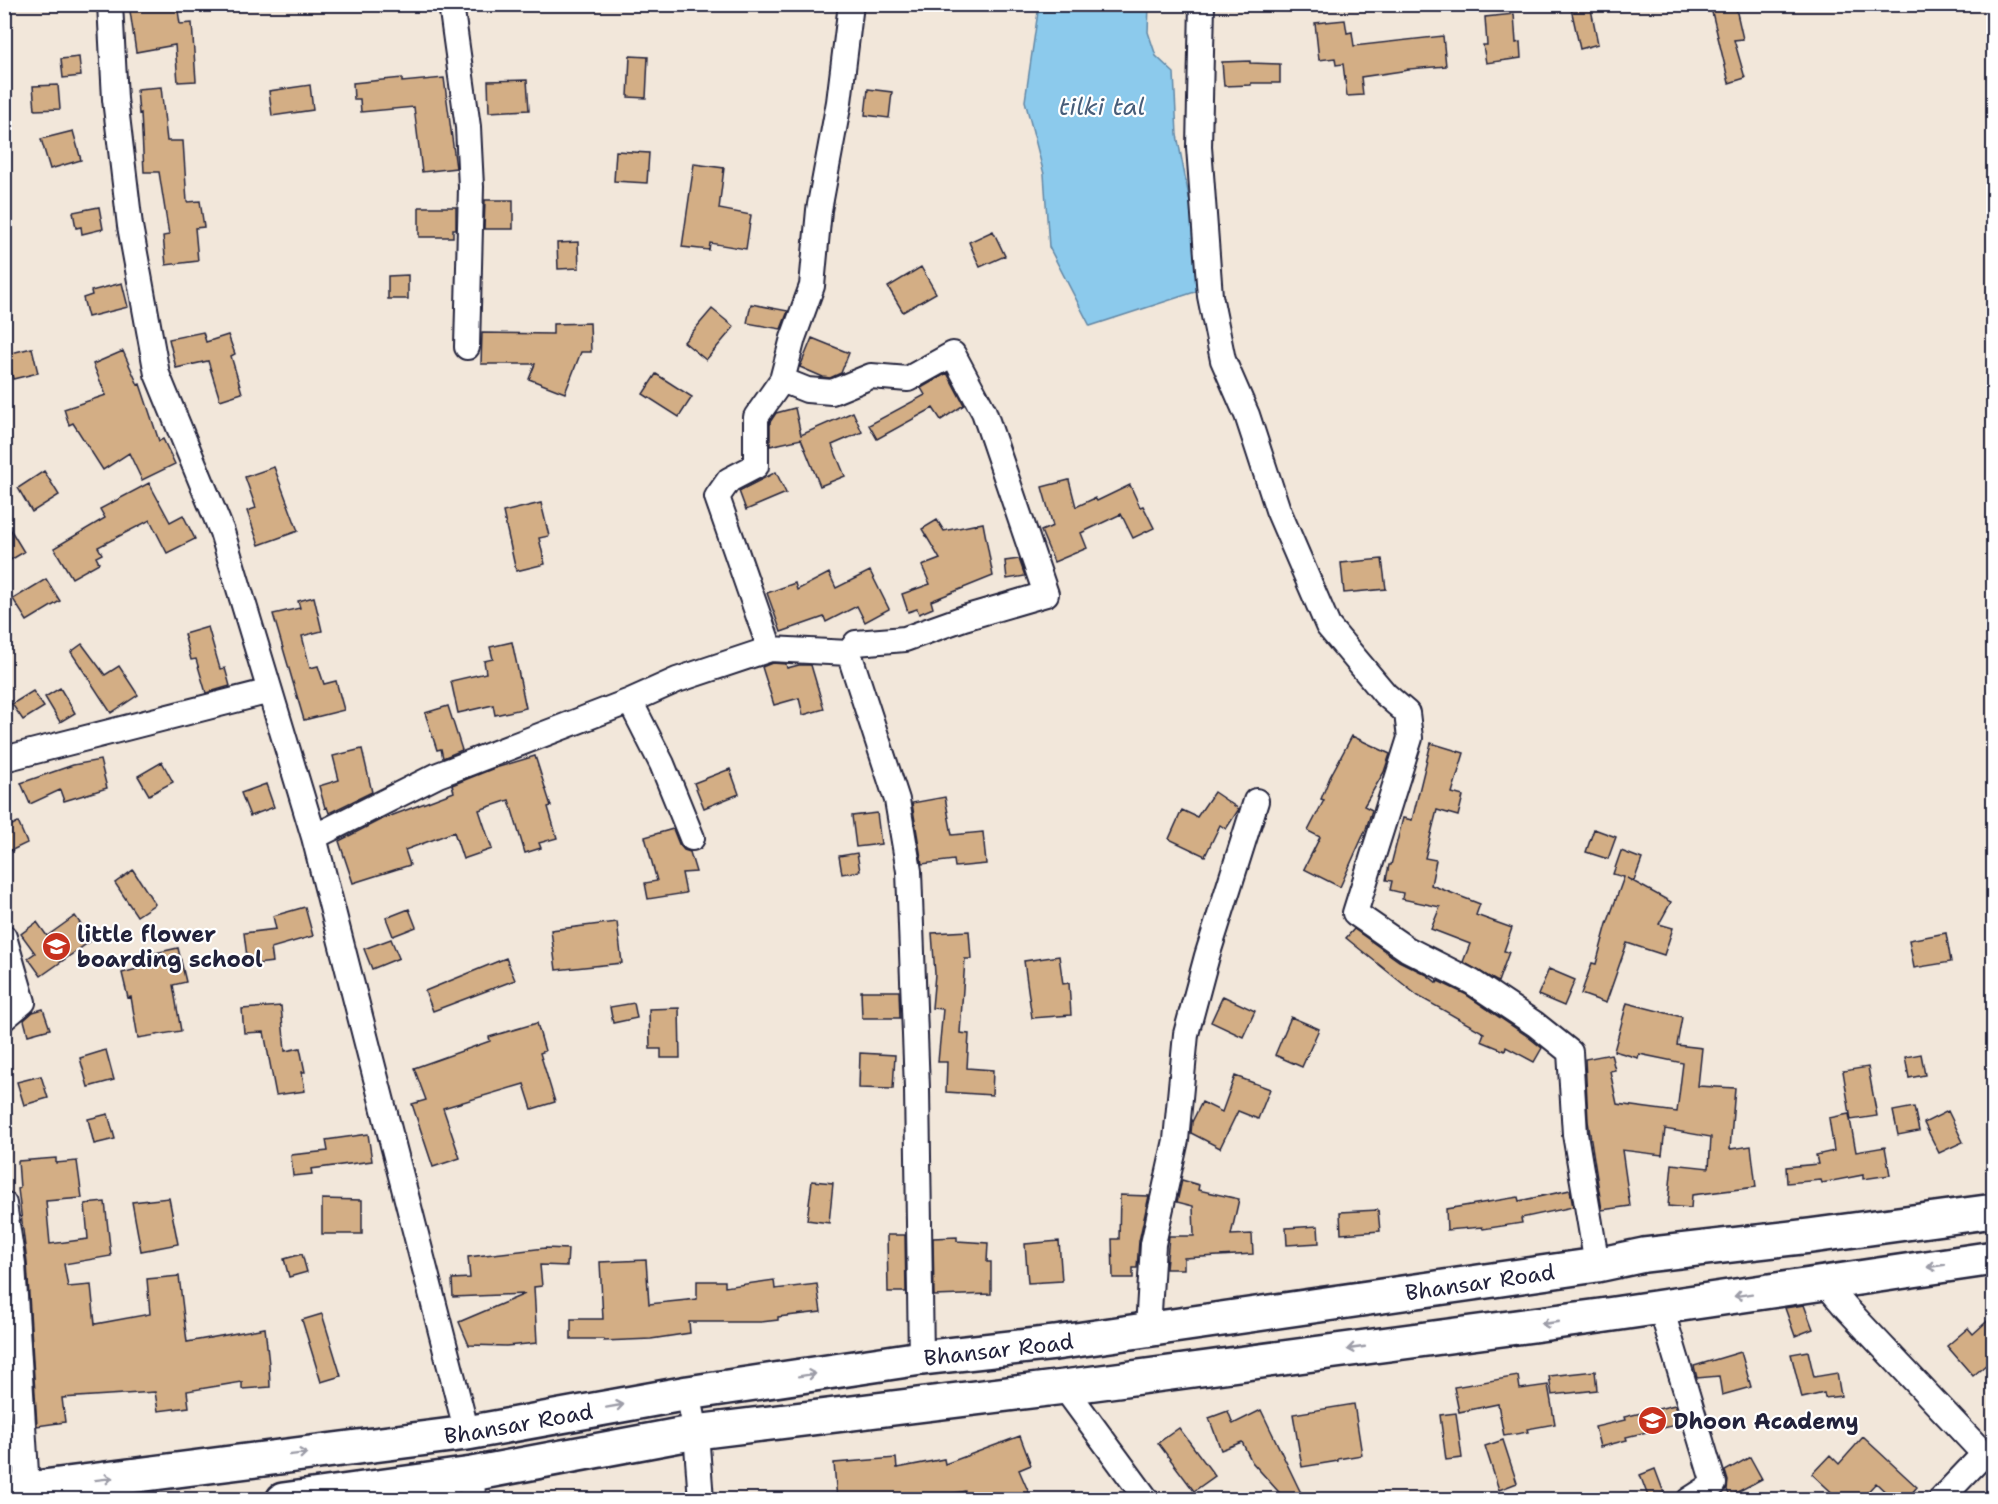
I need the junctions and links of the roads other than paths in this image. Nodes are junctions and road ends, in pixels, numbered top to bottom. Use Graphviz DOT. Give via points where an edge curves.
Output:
graph roads {
  1 [pos="110,4"];
  2 [pos="451,4"];
  3 [pos="851,4"];
  4 [pos="1202,4"];
  5 [pos="467,347"];
  6 [pos="783,380"];
  7 [pos="770,649"];
  8 [pos="849,653"];
  9 [pos="270,691"];
  10 [pos="630,701"];
  11 [pos="4,759"];
  12 [pos="1256,801"];
  13 [pos="314,837"];
  14 [pos="692,838"];
  15 [pos="4,937"];
  16 [pos="4,1018"];
  17 [pos="4,1204"];
  18 [pos="1994,1211"];
  19 [pos="1994,1258"];
  20 [pos="1597,1265"];
  21 [pos="1824,1282"];
  22 [pos="1661,1308"];
  23 [pos="1148,1329"];
  24 [pos="921,1358"];
  25 [pos="1064,1387"];
  26 [pos="687,1393"];
  27 [pos="696,1432"];
  28 [pos="467,1433"];
  29 [pos="1989,1459"];
  30 [pos="472,1487"];
  31 [pos="16,1490"];
  32 [pos="1718,1492"];
  33 [pos="283,1500"];
  34 [pos="701,1500"];
  35 [pos="1147,1500"];
  36 [pos="1689,1500"];
  37 [pos="1940,1500"];
  1 -- 9 [label="street" via="115,99 129,214 157,374 222,532"];
  2 -- 5 [label="street" via="468,127 471,187"];
  3 -- 6 [label="street" via="839,102 819,210 812,286"];
  4 -- 20 [label="street" via="1198,147 1210,296 1223,360 1247,416 1278,510 1328,626 1385,694 1407,713 1410,738 1355,913 1407,949 1472,982 1570,1052 1575,1134"];
  6 -- 7 [label="street" via="756,417 756,466 729,480 717,497"];
  6 -- 8 [label="street" via="807,390 832,392 870,376 908,379 953,354 984,412 1046,594 905,639 856,643"];
  7 -- 8 [label="street"];
  7 -- 10 [label="street" via="677,680"];
  8 -- 24 [label="street" via="897,800 909,872"];
  9 -- 11 [label="street"];
  9 -- 13 [label="street"];
  10 -- 13 [label="street" via="438,775"];
  10 -- 14 [label="street" via="662,764"];
  12 -- 23 [label="street" via="1186,1034 1176,1140 1153,1244"];
  13 -- 28 [label="street"];
  15 -- 16 [label="street" via="23,1002"];
  17 -- 31 [label="street" via="13,1264"];
  18 -- 20 [label="highway, Bhansar Road" via="1644,1255"];
  19 -- 21 [label="highway, Bhansar Road, one-way"];
  20 -- 23 [label="highway, Bhansar Road"];
  21 -- 22 [label="highway, Bhansar Road, one-way"];
  21 -- 29 [label="street"];
  22 -- 25 [label="highway, Bhansar Road, one-way"];
  22 -- 32 [label="street"];
  23 -- 24 [label="highway, Bhansar Road"];
  26 -- 24 [label="highway, Bhansar Road, one-way"];
  25 -- 27 [label="highway, Bhansar Road"];
  25 -- 35 [label="street"];
  26 -- 27 [label="street"];
  28 -- 26 [label="highway, Bhansar Road, one-way"];
  27 -- 30 [label="highway, Bhansar Road"];
  27 -- 34 [label="street"];
  31 -- 28 [label="highway, Bhansar Road, one-way"];
  29 -- 37 [label="street"];
  30 -- 33 [label="highway, Bhansar Road"];
  32 -- 36 [label="street"];
}
